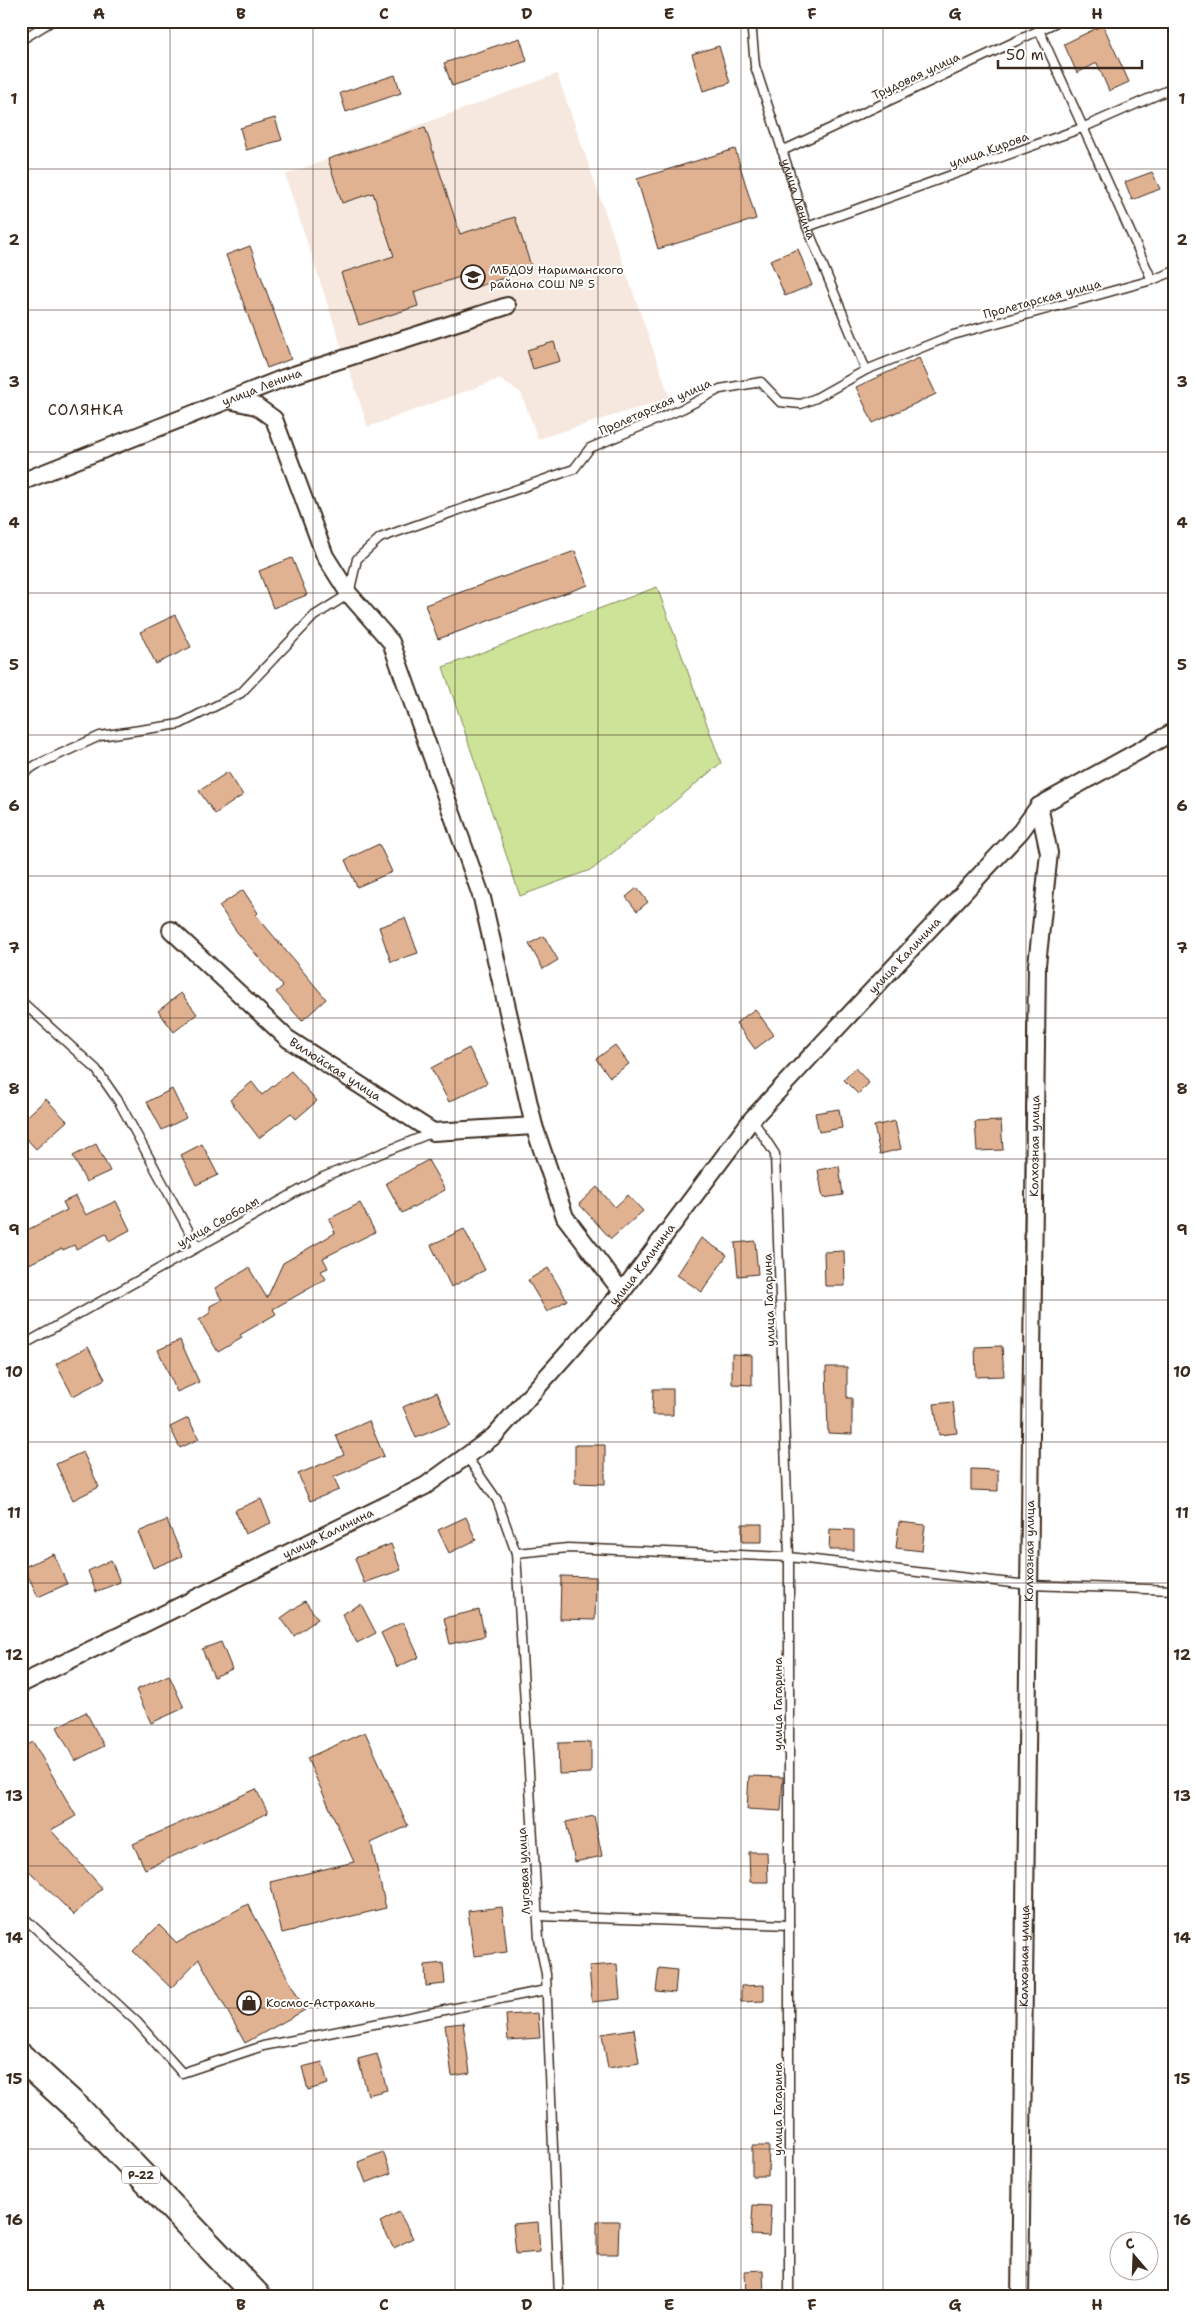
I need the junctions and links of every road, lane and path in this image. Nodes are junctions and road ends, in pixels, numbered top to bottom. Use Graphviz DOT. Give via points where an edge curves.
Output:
graph roads {
  1 [pos="52,21"];
  2 [pos="751,21"];
  3 [pos="1059,21"];
  4 [pos="1039,30"];
  5 [pos="21,40"];
  6 [pos="1175,87"];
  7 [pos="1082,128"];
  8 [pos="782,151"];
  9 [pos="807,227"];
  10 [pos="1175,271"];
  11 [pos="1152,280"];
  12 [pos="507,306"];
  13 [pos="866,370"];
  14 [pos="229,400"];
  15 [pos="21,482"];
  16 [pos="349,594"];
  17 [pos="1175,731"];
  18 [pos="21,775"];
  19 [pos="1039,806"];
  20 [pos="171,930"];
  21 [pos="21,1001"];
  22 [pos="752,1119"];
  23 [pos="534,1126"];
  24 [pos="433,1132"];
  25 [pos="197,1246"];
  26 [pos="622,1292"];
  27 [pos="21,1346"];
  28 [pos="467,1457"];
  29 [pos="516,1553"];
  30 [pos="789,1557"];
  31 [pos="1029,1585"];
  32 [pos="1175,1590"];
  33 [pos="21,1684"];
  34 [pos="21,1915"];
  35 [pos="538,1916"];
  36 [pos="789,1926"];
  37 [pos="546,1990"];
  38 [pos="21,2057"];
  39 [pos="258,2297"];
  40 [pos="559,2297"];
  41 [pos="789,2297"];
  42 [pos="1020,2297"];
  1 -- 5 [label="lane"];
  2 -- 8 [label="lane, улица Ленина" via="755,66"];
  3 -- 4 [label="lane, Трудовая улица"];
  4 -- 7 [label="lane"];
  4 -- 8 [label="lane, Трудовая улица"];
  6 -- 7 [label="lane, улица Кирова"];
  7 -- 9 [label="lane, улица Кирова"];
  7 -- 11 [label="lane"];
  8 -- 9 [label="lane, улица Ленина"];
  9 -- 13 [label="lane, улица Ленина"];
  10 -- 11 [label="lane, Пролетарская улица"];
  11 -- 13 [label="lane, Пролетарская улица" via="953,335"];
  12 -- 14 [label="street, улица Ленина" via="284,378"];
  13 -- 16 [label="lane, Пролетарская улица" via="801,404 780,402 762,382 720,389 590,448 574,469 380,538 357,560"];
  14 -- 15 [label="street, улица Ленина"];
  14 -- 16 [label="street" via="256,406 274,419 325,556"];
  16 -- 18 [label="lane" via="314,616 241,693 180,724 100,736 36,764"];
  16 -- 23 [label="street" via="391,642 482,898"];
  17 -- 19 [label="street, улица Калинина"];
  19 -- 22 [label="street, улица Калинина" via="1021,831"];
  19 -- 31 [label="street, Колхозная улица" via="1049,853 1037,965"];
  20 -- 24 [label="street, Вилюйская улица" via="288,1039"];
  21 -- 25 [label="lane" via="96,1069 119,1102"];
  22 -- 26 [label="street, улица Калинина"];
  22 -- 30 [label="lane, улица Гагарина" via="775,1154"];
  23 -- 24 [label="street"];
  23 -- 26 [label="street" via="566,1217"];
  24 -- 25 [label="lane, улица Свободы" via="324,1177"];
  25 -- 27 [label="lane, улица Свободы"];
  26 -- 28 [label="street, улица Калинина" via="494,1436"];
  28 -- 29 [label="lane, Луговая улица" via="497,1500"];
  28 -- 33 [label="street, улица Калинина" via="425,1486"];
  29 -- 30 [label="lane" via="568,1548"];
  29 -- 35 [label="lane, Луговая улица"];
  30 -- 31 [label="lane"];
  30 -- 36 [label="lane, улица Гагарина"];
  31 -- 32 [label="lane"];
  31 -- 42 [label="street, Колхозная улица"];
  34 -- 37 [label="lane" via="137,2022 182,2073 263,2046"];
  35 -- 36 [label="lane"];
  35 -- 37 [label="lane, Луговая улица"];
  36 -- 41 [label="lane, улица Гагарина"];
  37 -- 40 [label="lane, Луговая улица"];
  38 -- 39 [label="highway, Р-22" via="79,2110"];
}
